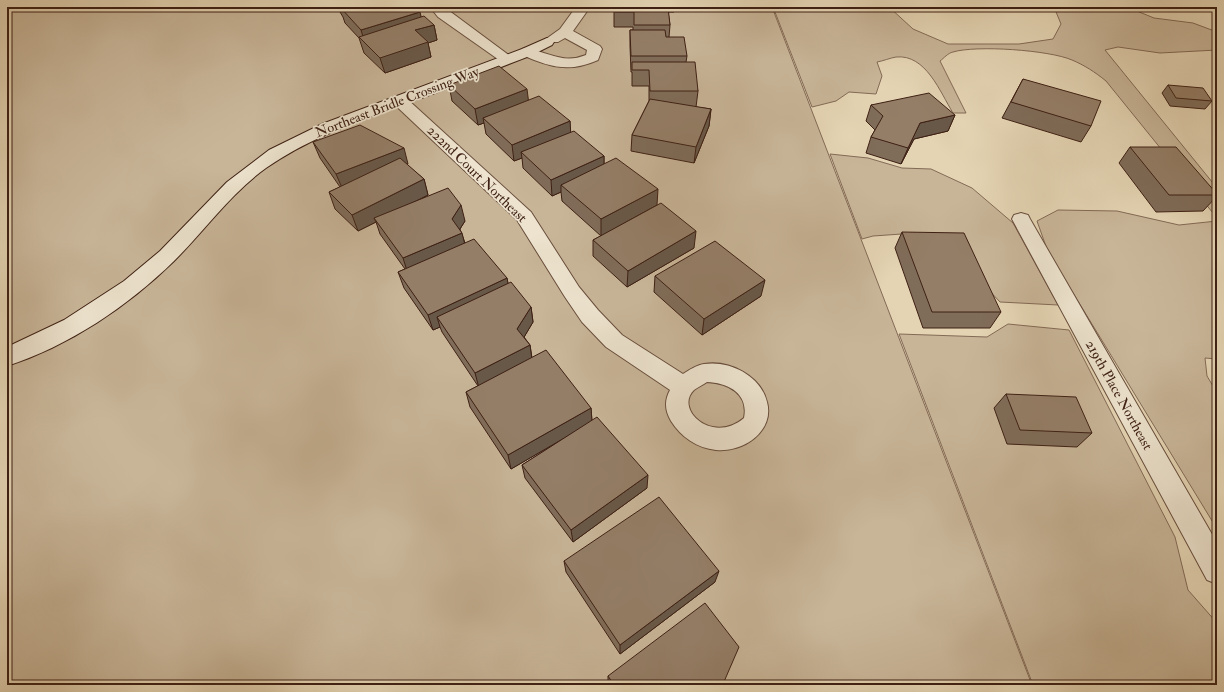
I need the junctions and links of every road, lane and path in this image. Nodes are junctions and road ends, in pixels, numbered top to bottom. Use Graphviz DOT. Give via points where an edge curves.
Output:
graph roads {
  1 [pos="437,7"];
  2 [pos="583,7"];
  3 [pos="565,32"];
  4 [pos="527,52"];
  5 [pos="507,59"];
  6 [pos="400,101"];
  7 [pos="1021,219"];
  8 [pos="7,357"];
  9 [pos="682,386"];
  10 [pos="1217,570"];
  1 -- 5 [label="street" via="443,14"];
  2 -- 3 [label="street"];
  3 -- 4 [label="street, Northeast Bridle Crossing Way"];
  3 -- 4 [label="street" via="587,42 595,49 593,57 581,63 566,64"];
  4 -- 5 [label="street, Northeast Bridle Crossing Way"];
  5 -- 6 [label="street, Northeast Bridle Crossing Way"];
  6 -- 8 [label="street, Northeast Bridle Crossing Way" via="349,118 312,135 259,165 239,181 168,255 132,288 80,322"];
  6 -- 9 [label="street, 222nd Court Northeast" via="524,216 572,292 600,326 614,340"];
  7 -- 10 [label="street, 219th Place Northeast"];
}
